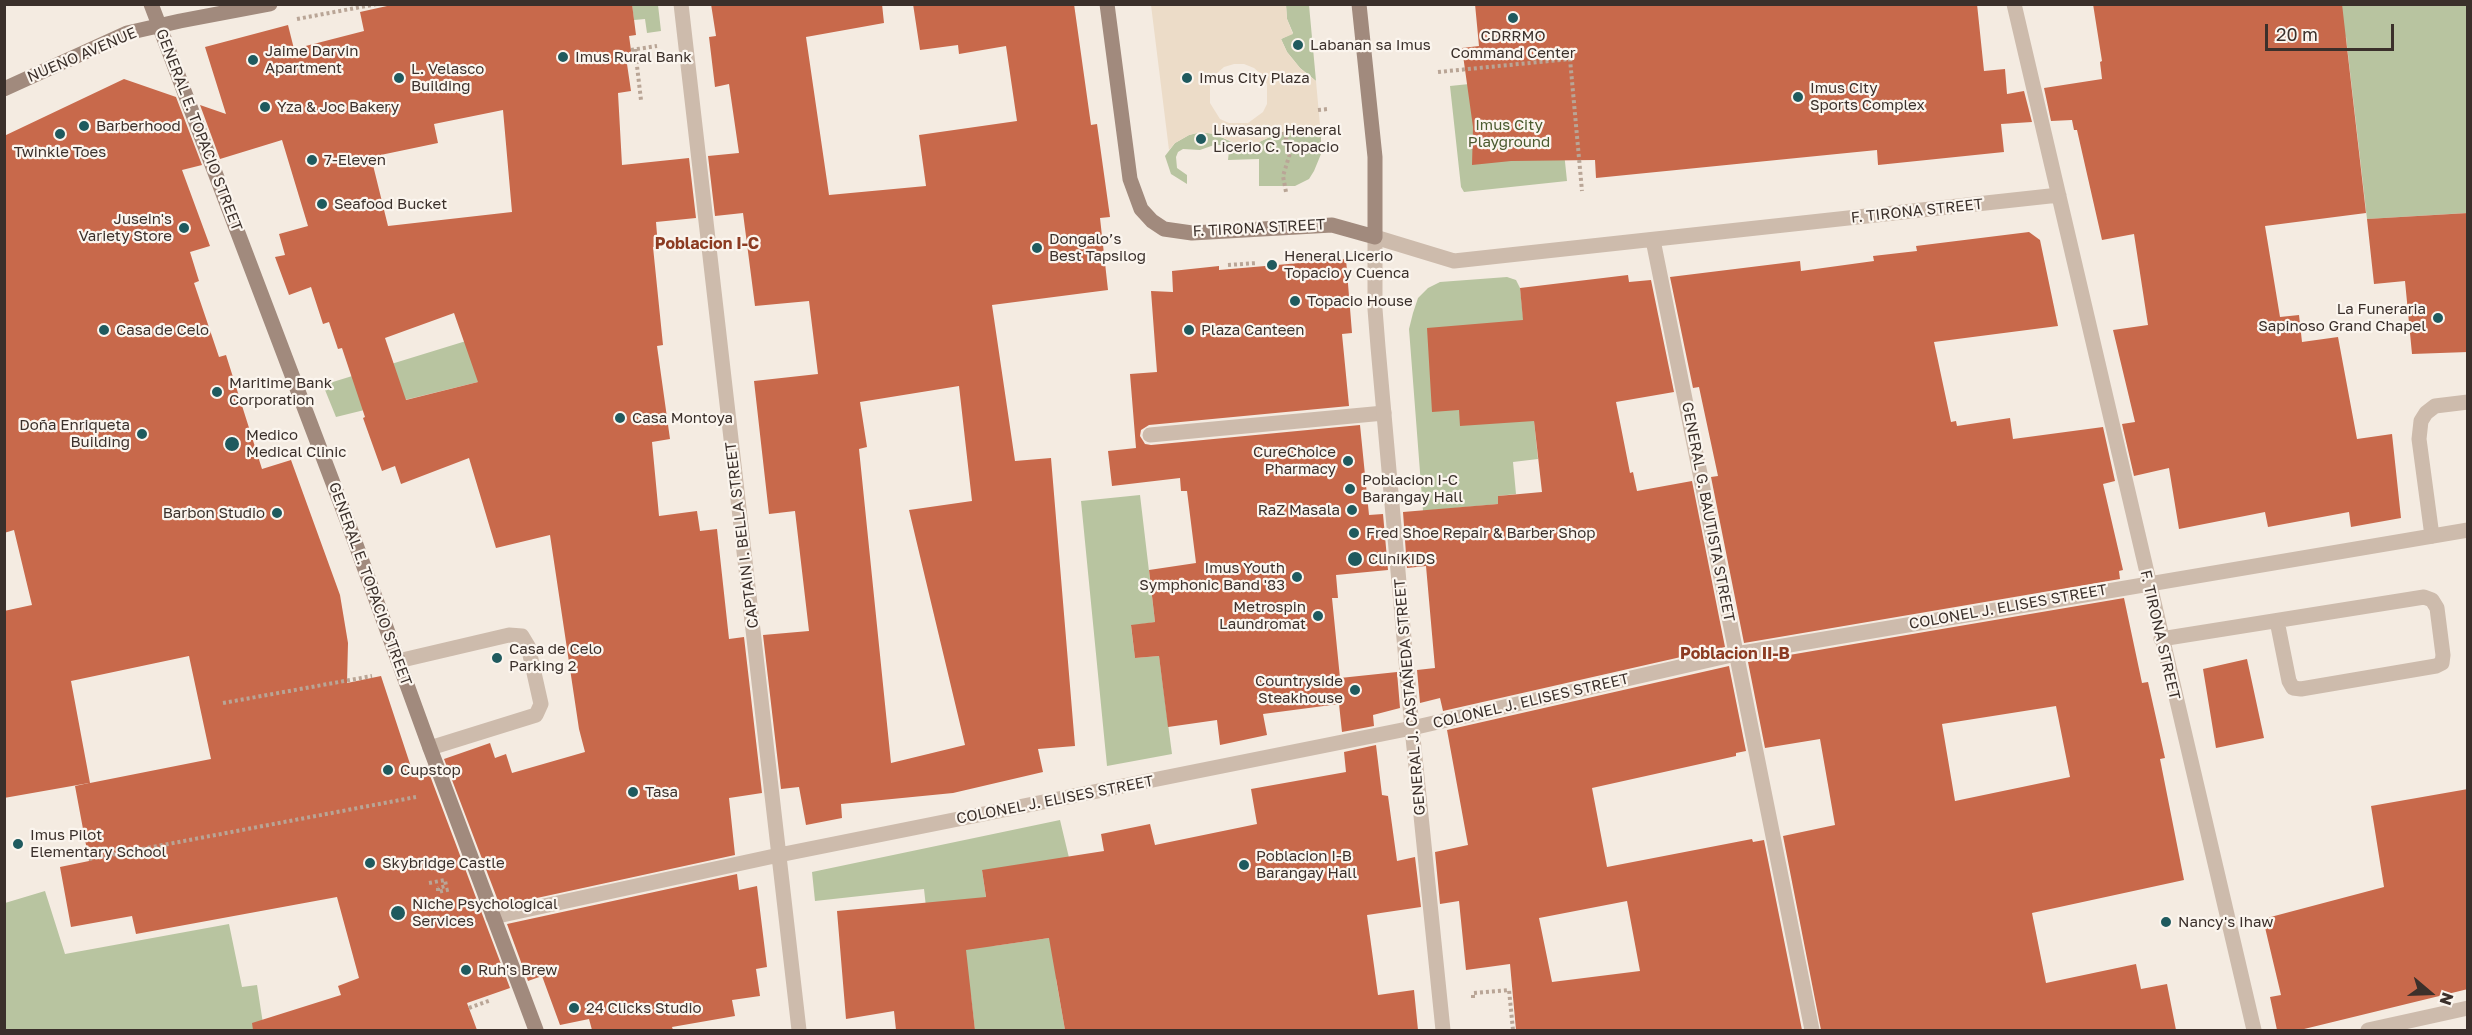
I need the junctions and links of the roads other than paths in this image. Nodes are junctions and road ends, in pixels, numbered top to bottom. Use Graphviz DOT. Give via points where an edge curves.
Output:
graph roads {
  1 [pos="151,4"];
  2 [pos="270,4"];
  3 [pos="681,4"];
  4 [pos="1107,4"];
  5 [pos="1359,4"];
  6 [pos="2014,4"];
  7 [pos="160,26"];
  8 [pos="4,89"];
  9 [pos="2059,195"];
  10 [pos="1375,237"];
  11 [pos="1653,240"];
  12 [pos="2468,402"];
  13 [pos="1384,413"];
  14 [pos="1150,435"];
  15 [pos="2468,530"];
  16 [pos="2432,536"];
  17 [pos="2148,584"];
  18 [pos="2277,621"];
  19 [pos="2161,639"];
  20 [pos="1736,654"];
  21 [pos="398,661"];
  22 [pos="1412,728"];
  23 [pos="430,748"];
  24 [pos="779,855"];
  25 [pos="494,917"];
  26 [pos="2468,1008"];
  27 [pos="536,1030"];
  28 [pos="799,1030"];
  29 [pos="1443,1030"];
  30 [pos="1812,1030"];
  31 [pos="2254,1030"];
  32 [pos="2368,1030"];
  1 -- 7 [label="main road, GENERAL E. TOPACIO STREET"];
  2 -- 7 [label="main road, NUENO AVENUE"];
  3 -- 24 [label="street, CAPTAIN I. BELLA STREET"];
  4 -- 10 [label="main road, F. TIRONA STREET" via="1130,179 1140,209 1152,221 1164,229 1192,232 1332,225"];
  5 -- 10 [label="main road, GENERAL J. CASTAÑEDA STREET" via="1375,157"];
  6 -- 9 [label="street"];
  7 -- 8 [label="main road, NUENO AVENUE" via="127,33"];
  7 -- 21 [label="main road, GENERAL E. TOPACIO STREET"];
  9 -- 11 [label="street, F. TIRONA STREET"];
  9 -- 17 [label="street, F. TIRONA STREET"];
  10 -- 11 [label="street, F. TIRONA STREET" via="1454,261"];
  10 -- 13 [label="street, GENERAL J. CASTAÑEDA STREET" via="1375,309"];
  11 -- 20 [label="street, GENERAL G. BAUTISTA STREET"];
  12 -- 16 [label="street" via="2435,406 2421,421 2419,439"];
  13 -- 14 [label="street"];
  13 -- 22 [label="street, GENERAL J. CASTAÑEDA STREET"];
  15 -- 16 [label="street, COLONEL J. ELISES STREET"];
  16 -- 17 [label="street, COLONEL J. ELISES STREET"];
  17 -- 19 [label="street, F. TIRONA STREET"];
  17 -- 20 [label="street, COLONEL J. ELISES STREET"];
  18 -- 18 [label="street" via="2289,681 2301,690 2442,663 2437,608 2424,597"];
  18 -- 19 [label="street"];
  19 -- 31 [label="street, F. TIRONA STREET"];
  20 -- 22 [label="street, COLONEL J. ELISES STREET"];
  20 -- 30 [label="street, GENERAL G. BAUTISTA STREET"];
  21 -- 23 [label="main road, GENERAL E. TOPACIO STREET"];
  21 -- 23 [label="street" via="509,635 522,636 528,646 541,704 536,715"];
  22 -- 24 [label="street, COLONEL J. ELISES STREET"];
  22 -- 29 [label="street, GENERAL J. CASTAÑEDA STREET"];
  23 -- 25 [label="main road, GENERAL E. TOPACIO STREET"];
  24 -- 25 [label="street, COLONEL J. ELISES STREET"];
  24 -- 28 [label="street, CAPTAIN I. BELLA STREET"];
  25 -- 27 [label="main road, GENERAL E. TOPACIO STREET"];
  26 -- 32 [label="street"];
}
